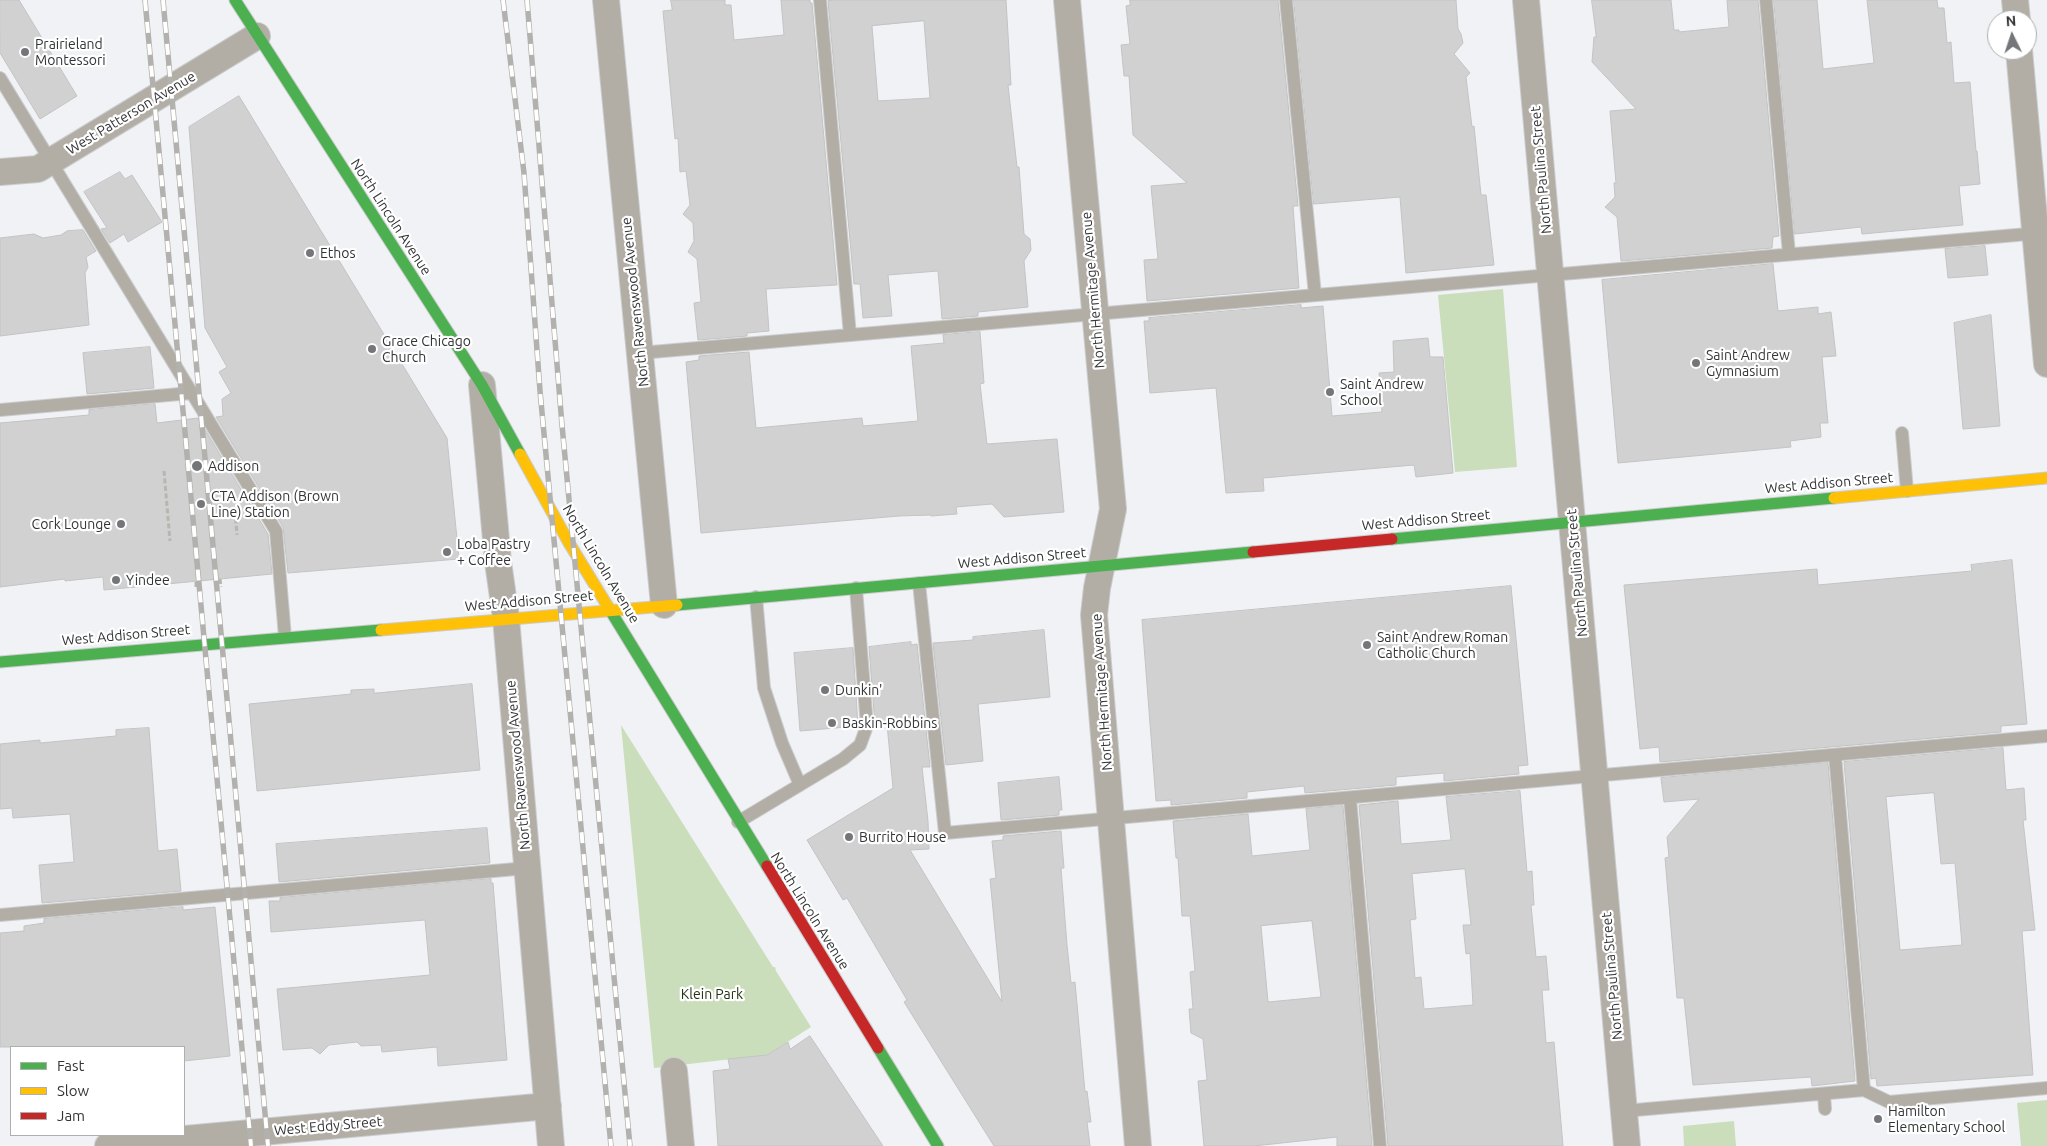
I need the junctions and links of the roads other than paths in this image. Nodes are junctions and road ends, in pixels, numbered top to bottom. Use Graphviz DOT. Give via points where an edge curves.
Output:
graph roads {
  1 [pos="255,0"];
  2 [pos="606,0"];
  3 [pos="820,0"];
  4 [pos="1067,0"];
  5 [pos="1286,0"];
  6 [pos="1526,0"];
  7 [pos="1766,0"];
  8 [pos="238,4"];
  9 [pos="257,36"];
  10 [pos="2020,60"];
  11 [pos="0,78"];
  12 [pos="51,161"];
  13 [pos="0,172"];
  14 [pos="2041,232"];
  15 [pos="1789,254"];
  16 [pos="1550,274"];
  17 [pos="1314,295"];
  18 [pos="1095,314"];
  19 [pos="850,335"];
  20 [pos="640,353"];
  21 [pos="2047,364"];
  22 [pos="482,385"];
  23 [pos="191,393"];
  24 [pos="0,410"];
  25 [pos="1902,433"];
  26 [pos="2047,478"];
  27 [pos="1907,491"];
  28 [pos="1573,522"];
  29 [pos="1102,566"];
  30 [pos="919,583"];
  31 [pos="856,588"];
  32 [pos="756,597"];
  33 [pos="664,605"];
  34 [pos="610,609"];
  35 [pos="506,618"];
  36 [pos="285,637"];
  37 [pos="0,662"];
  38 [pos="2047,736"];
  39 [pos="1835,755"];
  40 [pos="1595,776"];
  41 [pos="800,785"];
  42 [pos="1350,798"];
  43 [pos="1111,818"];
  44 [pos="738,822"];
  45 [pos="527,868"];
  46 [pos="0,915"];
  47 [pos="674,1071"];
  48 [pos="2047,1088"];
  49 [pos="1864,1090"];
  50 [pos="1824,1094"];
  51 [pos="548,1106"];
  52 [pos="1825,1109"];
  53 [pos="1624,1111"];
  54 [pos="108,1146"];
  55 [pos="551,1146"];
  56 [pos="681,1146"];
  57 [pos="938,1146"];
  58 [pos="1138,1146"];
  59 [pos="1380,1146"];
  60 [pos="1627,1146"];
  1 -- 8 [label="lane"];
  2 -- 20 [label="street, North Ravenswood Avenue"];
  3 -- 19 [label="lane"];
  4 -- 18 [label="street, North Hermitage Avenue"];
  5 -- 17 [label="lane"];
  6 -- 16 [label="street, North Paulina Street"];
  7 -- 15 [label="lane"];
  8 -- 9 [label="street, North Lincoln Avenue"];
  9 -- 12 [label="street, West Patterson Avenue"];
  9 -- 22 [label="street, North Lincoln Avenue"];
  10 -- 14 [label="street"];
  11 -- 12 [label="lane"];
  12 -- 13 [label="street, West Patterson Avenue" via="38,169"];
  12 -- 23 [label="lane"];
  14 -- 15 [label="lane"];
  14 -- 21 [label="street"];
  15 -- 16 [label="lane"];
  16 -- 17 [label="lane"];
  16 -- 28 [label="street, North Paulina Street"];
  17 -- 18 [label="lane"];
  18 -- 19 [label="lane"];
  18 -- 29 [label="street, North Hermitage Avenue" via="1113,509"];
  19 -- 20 [label="lane"];
  20 -- 33 [label="street, North Ravenswood Avenue"];
  22 -- 34 [label="street, North Lincoln Avenue" via="569,543"];
  22 -- 35 [label="street, North Ravenswood Avenue"];
  23 -- 24 [label="lane"];
  23 -- 36 [label="lane" via="276,531"];
  25 -- 27 [label="lane"];
  26 -- 27 [label="street, West Addison Street"];
  27 -- 28 [label="street, West Addison Street"];
  28 -- 29 [label="street, West Addison Street"];
  28 -- 40 [label="street, North Paulina Street"];
  29 -- 30 [label="street, West Addison Street"];
  29 -- 43 [label="street, North Hermitage Avenue" via="1094,615"];
  30 -- 31 [label="street, West Addison Street"];
  30 -- 43 [label="lane" via="945,833"];
  31 -- 32 [label="street, West Addison Street"];
  31 -- 41 [label="lane" via="867,726 860,745"];
  32 -- 33 [label="street, West Addison Street"];
  32 -- 41 [label="lane" via="764,688"];
  33 -- 34 [label="street, West Addison Street"];
  34 -- 35 [label="street, West Addison Street"];
  34 -- 44 [label="street, North Lincoln Avenue"];
  35 -- 36 [label="street, West Addison Street"];
  35 -- 45 [label="street, North Ravenswood Avenue"];
  36 -- 37 [label="street, West Addison Street"];
  38 -- 39 [label="lane"];
  39 -- 40 [label="lane"];
  39 -- 49 [label="lane"];
  40 -- 42 [label="lane"];
  40 -- 53 [label="street, North Paulina Street"];
  41 -- 44 [label="lane"];
  42 -- 43 [label="lane"];
  42 -- 59 [label="lane"];
  43 -- 58 [label="street, North Hermitage Avenue"];
  44 -- 57 [label="street, North Lincoln Avenue"];
  45 -- 46 [label="lane"];
  45 -- 51 [label="street, North Ravenswood Avenue"];
  47 -- 56 [label="street"];
  48 -- 49 [label="lane" via="1889,1102"];
  49 -- 50 [label="lane"];
  50 -- 52 [label="lane"];
  50 -- 53 [label="lane"];
  51 -- 54 [label="street, West Eddy Street"];
  51 -- 55 [label="street, North Ravenswood Avenue"];
  53 -- 60 [label="street, North Paulina Street"];
}
